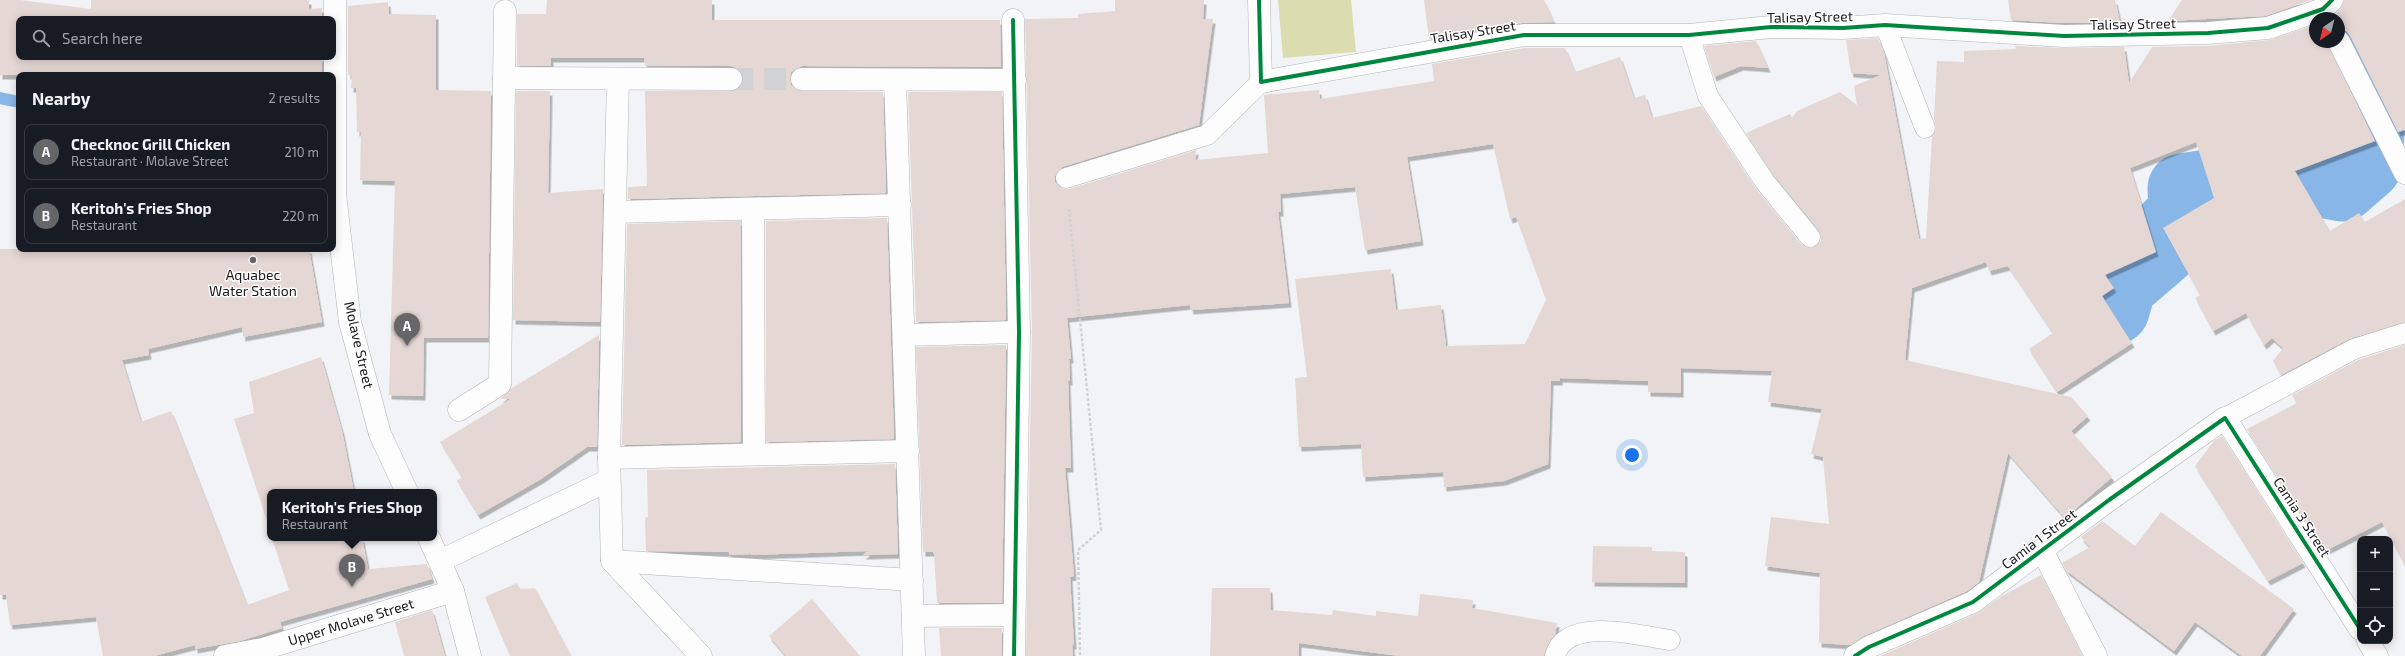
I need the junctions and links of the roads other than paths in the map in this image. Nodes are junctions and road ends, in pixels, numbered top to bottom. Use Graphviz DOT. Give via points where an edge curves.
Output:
graph roads {
  1 [pos="336,0"];
  2 [pos="1259,0"];
  3 [pos="2327,9"];
  4 [pos="504,11"];
  5 [pos="336,16"];
  6 [pos="1013,20"];
  7 [pos="1885,25"];
  8 [pos="1689,35"];
  9 [pos="2342,48"];
  10 [pos="336,60"];
  11 [pos="336,72"];
  12 [pos="504,78"];
  13 [pos="618,79"];
  14 [pos="731,79"];
  15 [pos="802,79"];
  16 [pos="895,80"];
  17 [pos="1014,80"];
  18 [pos="1261,82"];
  19 [pos="1925,128"];
  20 [pos="2405,173"];
  21 [pos="1066,178"];
  22 [pos="336,203"];
  23 [pos="900,205"];
  24 [pos="753,209"];
  25 [pos="615,212"];
  26 [pos="1810,237"];
  27 [pos="1018,332"];
  28 [pos="2405,333"];
  29 [pos="904,335"];
  30 [pos="458,410"];
  31 [pos="2225,418"];
  32 [pos="908,451"];
  33 [pos="754,454"];
  34 [pos="609,458"];
  35 [pos="609,480"];
  36 [pos="406,489"];
  37 [pos="430,541"];
  38 [pos="2042,550"];
  39 [pos="440,561"];
  40 [pos="612,561"];
  41 [pos="912,580"];
  42 [pos="453,591"];
  43 [pos="1014,615"];
  44 [pos="913,616"];
  45 [pos="2357,624"];
  46 [pos="1670,640"];
  47 [pos="2370,644"];
  48 [pos="225,656"];
  49 [pos="470,656"];
  50 [pos="701,656"];
  51 [pos="914,656"];
  52 [pos="1014,656"];
  53 [pos="1555,656"];
  54 [pos="1855,656"];
  55 [pos="2096,656"];
  56 [pos="2377,656"];
  1 -- 5 [label="street, Molave Street"];
  2 -- 18 [label="street"];
  3 -- 7 [label="street, Talisay Street" via="2268,28 2208,33 2064,36"];
  4 -- 12 [label="street"];
  6 -- 17 [label="street"];
  7 -- 8 [label="street, Talisay Street" via="1843,28 1771,27"];
  7 -- 19 [label="lane"];
  8 -- 18 [label="street, Talisay Street" via="1524,35"];
  8 -- 26 [label="lane" via="1708,96 1766,182"];
  9 -- 20 [label="street"];
  10 -- 11 [label="street, Molave Street"];
  12 -- 13 [label="street"];
  12 -- 30 [label="street" via="500,384"];
  13 -- 14 [label="street"];
  13 -- 25 [label="street"];
  15 -- 16 [label="street"];
  16 -- 17 [label="street"];
  16 -- 23 [label="street"];
  17 -- 27 [label="street"];
  18 -- 21 [label="lane" via="1207,134"];
  22 -- 36 [label="street, Molave Street" via="350,322 380,434"];
  23 -- 24 [label="street"];
  23 -- 29 [label="street"];
  24 -- 25 [label="street"];
  24 -- 33 [label="street"];
  25 -- 34 [label="street"];
  27 -- 29 [label="street"];
  27 -- 43 [label="street"];
  28 -- 31 [label="lane" via="2354,349"];
  29 -- 32 [label="street"];
  31 -- 38 [label="street, Camia 1 Street"];
  31 -- 45 [label="street, Camia 3 Street"];
  32 -- 33 [label="street"];
  32 -- 41 [label="street"];
  33 -- 34 [label="street"];
  34 -- 35 [label="street"];
  35 -- 39 [label="street"];
  35 -- 40 [label="street"];
  37 -- 39 [label="street"];
  38 -- 54 [label="street, Camia 1 Street" via="1973,602 1869,647"];
  38 -- 55 [label="street"];
  39 -- 42 [label="street"];
  40 -- 41 [label="street"];
  40 -- 50 [label="street"];
  41 -- 44 [label="street"];
  42 -- 48 [label="street, Upper Molave Street" via="263,649"];
  42 -- 49 [label="street"];
  43 -- 44 [label="street"];
  43 -- 52 [label="street"];
  44 -- 51 [label="street"];
  46 -- 53 [label="lane" via="1591,630 1576,634 1563,642"];
  47 -- 56 [label="street"];
}
